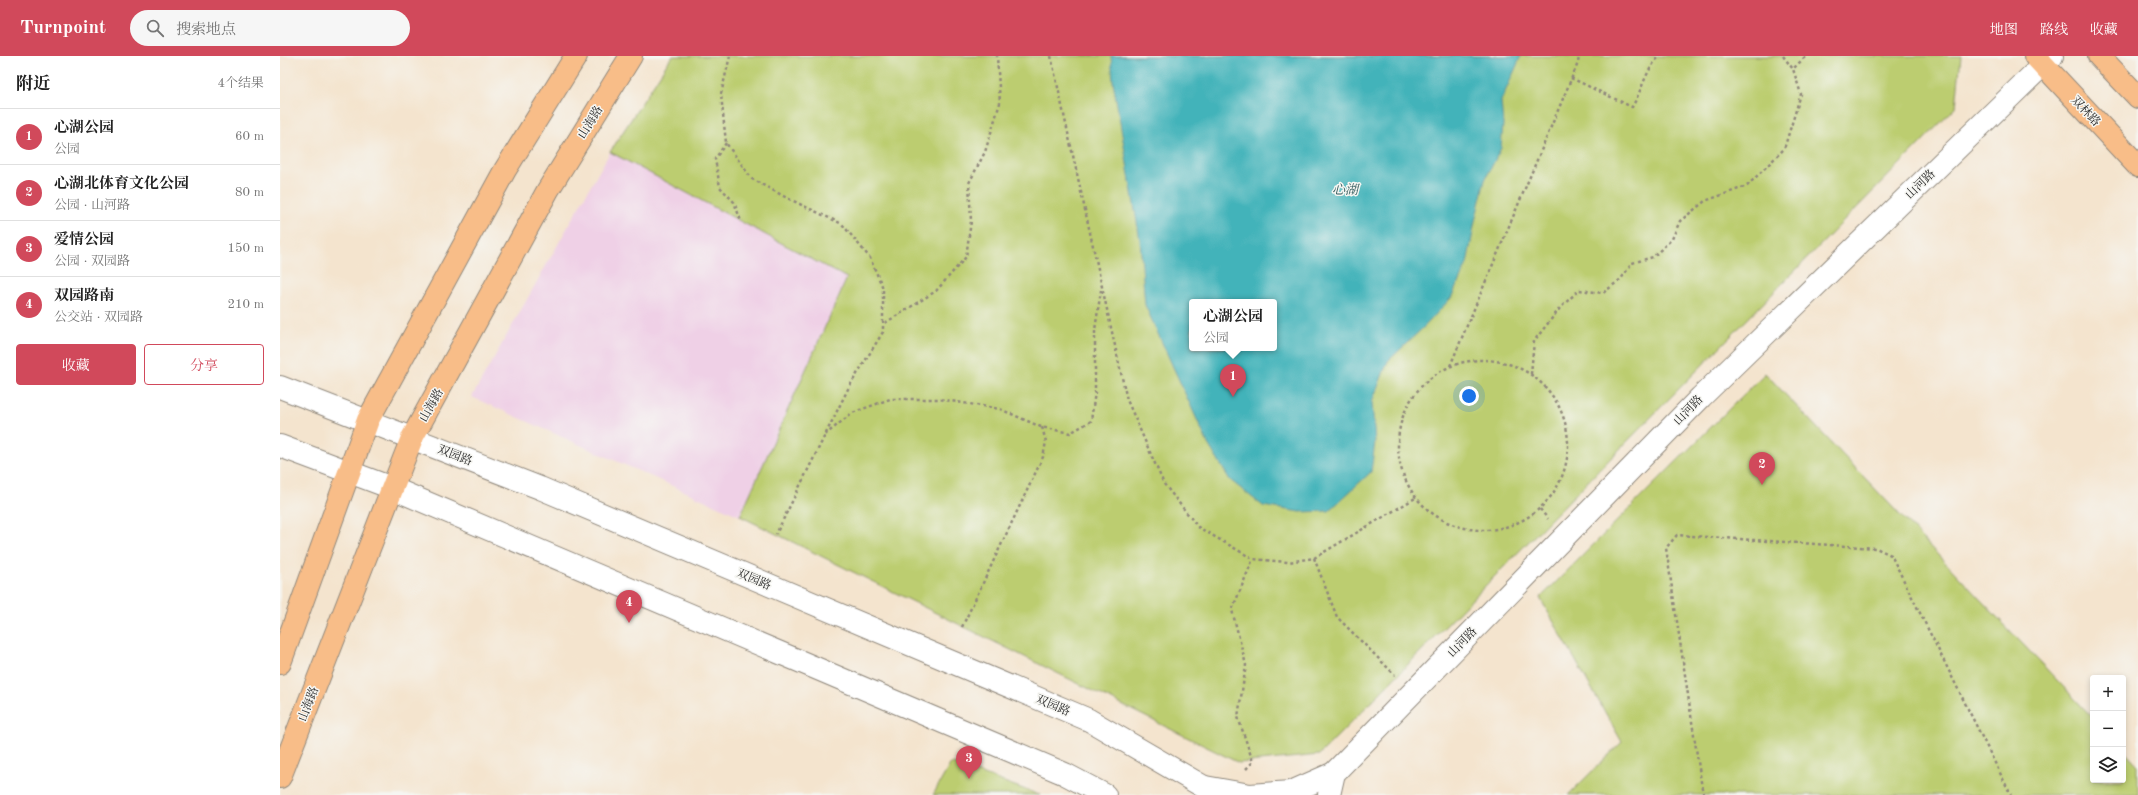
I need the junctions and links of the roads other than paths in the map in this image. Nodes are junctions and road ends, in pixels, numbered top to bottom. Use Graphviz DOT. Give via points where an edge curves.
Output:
graph roads {
  1 [pos="576,56"];
  2 [pos="631,56"];
  3 [pos="2100,56"];
  4 [pos="2043,59"];
  5 [pos="2138,97"];
  6 [pos="2138,166"];
  7 [pos="280,387"];
  8 [pos="368,420"];
  9 [pos="412,438"];
  10 [pos="280,446"];
  11 [pos="348,472"];
  12 [pos="392,488"];
  13 [pos="280,663"];
  14 [pos="1334,773"];
  15 [pos="280,777"];
  16 [pos="1211,791"];
  17 [pos="1105,795"];
  18 [pos="1329,795"];
  1 -- 8 [label="main road" via="505,170"];
  2 -- 9 [label="main road, 山海路" via="548,190"];
  3 -- 5 [label="main road"];
  4 -- 6 [label="main road, 双林路"];
  4 -- 14 [label="street, 山河路" via="1701,397"];
  7 -- 8 [label="street, 双园路"];
  8 -- 9 [label="street, 双园路"];
  8 -- 11 [label="main road"];
  9 -- 12 [label="main road, 山海路"];
  9 -- 16 [label="street, 双园路" via="540,488 1088,720"];
  10 -- 11 [label="street"];
  11 -- 12 [label="street"];
  11 -- 13 [label="main road"];
  12 -- 15 [label="main road, 山海路"];
  12 -- 17 [label="street" via="1066,774"];
  14 -- 16 [label="street, 双园路" via="1291,792 1250,795"];
  14 -- 18 [label="street"];
}
